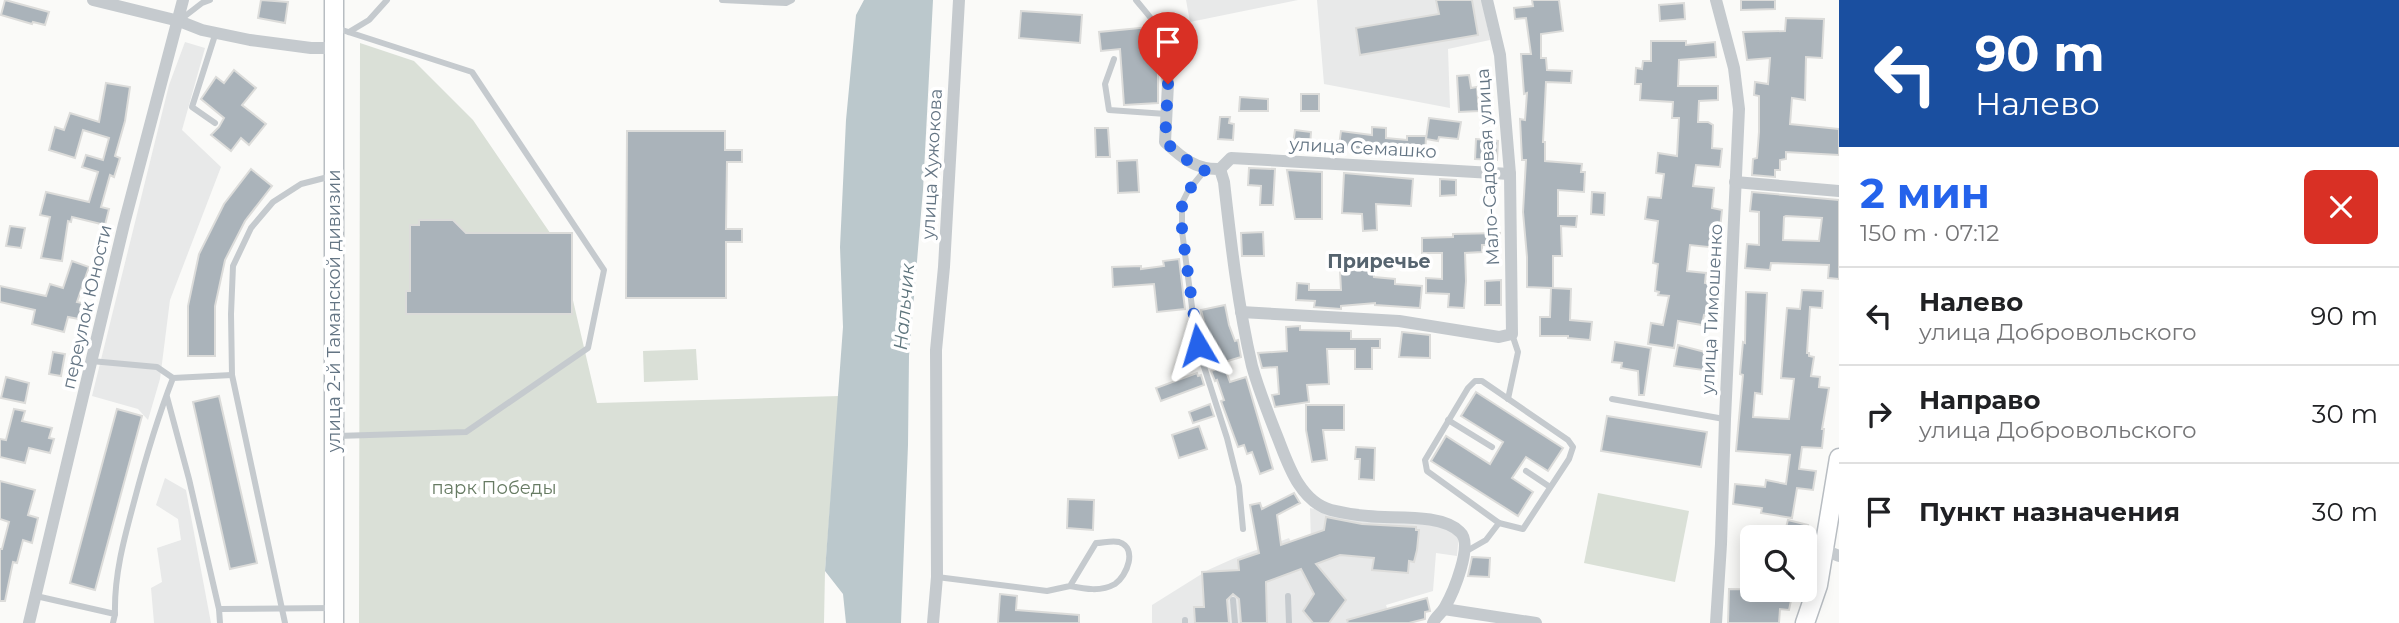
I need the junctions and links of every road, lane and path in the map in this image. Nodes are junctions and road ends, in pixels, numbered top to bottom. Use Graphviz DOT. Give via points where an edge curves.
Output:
graph roads {
  1 [pos="93,0"];
  2 [pos="183,0"];
  3 [pos="210,0"];
  4 [pos="334,0"];
  5 [pos="387,0"];
  6 [pos="722,0"];
  7 [pos="792,0"];
  8 [pos="959,0"];
  9 [pos="1136,0"];
  10 [pos="1488,0"];
  11 [pos="1716,0"];
  12 [pos="179,21"];
  13 [pos="342,29"];
  14 [pos="216,32"];
  15 [pos="334,48"];
  16 [pos="1165,56"];
  17 [pos="1114,59"];
  18 [pos="1166,114"];
  19 [pos="215,123"];
  20 [pos="1220,169"];
  21 [pos="1205,170"];
  22 [pos="1510,174"];
  23 [pos="334,176"];
  24 [pos="1735,182"];
  25 [pos="1839,191"];
  26 [pos="1241,312"];
  27 [pos="1512,334"];
  28 [pos="92,361"];
  29 [pos="232,375"];
  30 [pos="173,378"];
  31 [pos="166,395"];
  32 [pos="1508,399"];
  33 [pos="1612,399"];
  34 [pos="1725,419"];
  35 [pos="1448,420"];
  36 [pos="334,436"];
  37 [pos="1492,447"];
  38 [pos="1839,458"];
  39 [pos="1526,471"];
  40 [pos="1550,487"];
  41 [pos="1499,523"];
  42 [pos="1243,529"];
  43 [pos="1465,552"];
  44 [pos="1832,553"];
  45 [pos="937,577"];
  46 [pos="1070,586"];
  47 [pos="36,596"];
  48 [pos="1288,596"];
  49 [pos="1234,600"];
  50 [pos="284,608"];
  51 [pos="219,609"];
  52 [pos="1444,609"];
  53 [pos="115,614"];
  54 [pos="334,615"];
  55 [pos="29,623"];
  56 [pos="113,623"];
  57 [pos="220,623"];
  58 [pos="285,623"];
  59 [pos="933,623"];
  60 [pos="1235,623"];
  61 [pos="1289,623"];
  62 [pos="1433,623"];
  63 [pos="1536,623"];
  64 [pos="1716,623"];
  65 [pos="1805,623"];
  1 -- 12 [label="street"];
  2 -- 12 [label="street, переулок Юности"];
  3 -- 12 [label="lane"];
  4 -- 13 [label="main road, улица 2-й Таманской дивизии"];
  5 -- 13 [label="lane" via="369,20"];
  6 -- 7 [label="lane"];
  8 -- 45 [label="street, улица Хужокова" via="936,350"];
  9 -- 16 [label="lane" via="1158,27"];
  10 -- 22 [label="street, Мало-Садовая улица" via="1500,55"];
  11 -- 24 [label="street, улица Тимошенко" via="1738,86"];
  12 -- 14 [label="street"];
  12 -- 28 [label="street, переулок Юности"];
  13 -- 15 [label="main road, улица 2-й Таманской дивизии"];
  13 -- 36 [label="lane" via="472,72 604,270 588,348 466,432"];
  14 -- 15 [label="street"];
  14 -- 19 [label="lane" via="192,107"];
  15 -- 23 [label="main road, улица 2-й Таманской дивизии"];
  16 -- 18 [label="street"];
  17 -- 18 [label="lane" via="1105,84 1109,110"];
  18 -- 21 [label="street" via="1165,142"];
  20 -- 21 [label="street, улица Семашко"];
  20 -- 22 [label="street, улица Семашко" via="1231,158"];
  20 -- 26 [label="street"];
  21 -- 42 [label="lane" via="1182,203 1182,231 1198,345 1239,486"];
  22 -- 27 [label="street, Мало-Садовая улица"];
  23 -- 29 [label="lane" via="301,184 273,202 251,228 233,266"];
  23 -- 36 [label="main road, улица 2-й Таманской дивизии"];
  24 -- 25 [label="street"];
  24 -- 34 [label="street, улица Тимошенко"];
  26 -- 27 [label="street" via="1399,321 1499,337"];
  26 -- 43 [label="street" via="1266,407 1300,485 1314,502 1365,516 1442,521 1460,531"];
  27 -- 32 [label="lane" via="1518,352"];
  28 -- 30 [label="lane" via="157,367"];
  28 -- 47 [label="street, переулок Юности"];
  29 -- 30 [label="lane"];
  29 -- 50 [label="lane"];
  30 -- 31 [label="lane"];
  31 -- 51 [label="lane"];
  31 -- 53 [label="lane" via="120,555"];
  32 -- 35 [label="lane" via="1475,381"];
  32 -- 40 [label="lane" via="1573,447"];
  33 -- 34 [label="lane"];
  34 -- 64 [label="street, улица Тимошенко"];
  35 -- 37 [label="lane"];
  35 -- 41 [label="lane" via="1424,460 1427,471"];
  36 -- 54 [label="main road, улица 2-й Таманской дивизии"];
  38 -- 44 [label="main road"];
  39 -- 40 [label="lane"];
  40 -- 41 [label="lane" via="1523,529"];
  41 -- 43 [label="lane" via="1486,540"];
  43 -- 52 [label="street"];
  44 -- 65 [label="main road"];
  45 -- 46 [label="lane" via="1047,591"];
  45 -- 59 [label="street, улица Хужокова"];
  46 -- 46 [label="lane" via="1092,590 1114,584 1128,566 1125,546 1096,543"];
  47 -- 53 [label="lane"];
  47 -- 55 [label="street, переулок Юности"];
  48 -- 61 [label="lane"];
  49 -- 60 [label="lane"];
  50 -- 51 [label="lane"];
  50 -- 54 [label="lane"];
  50 -- 58 [label="lane"];
  51 -- 57 [label="lane"];
  52 -- 62 [label="street"];
  52 -- 63 [label="street"];
  53 -- 56 [label="lane"];
}
